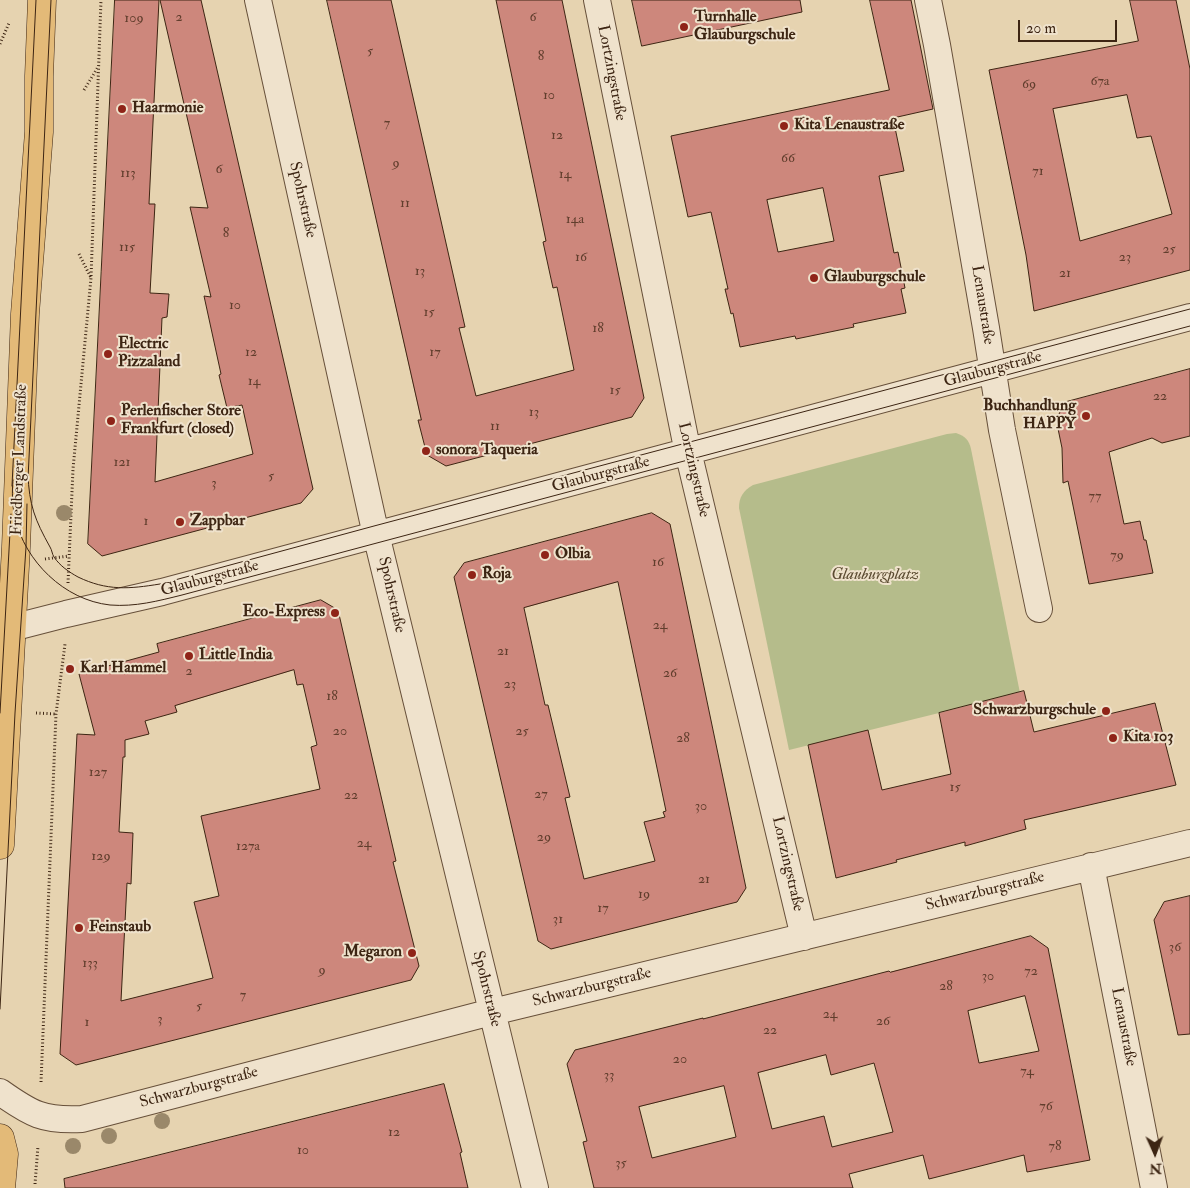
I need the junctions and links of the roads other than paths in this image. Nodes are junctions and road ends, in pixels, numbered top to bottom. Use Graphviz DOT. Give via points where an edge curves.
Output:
graph roads {
  1 [pos="23,0"];
  2 [pos="42,0"];
  3 [pos="258,0"];
  4 [pos="596,0"];
  5 [pos="928,0"];
  6 [pos="39,76"];
  7 [pos="1190,317"];
  8 [pos="992,371"];
  9 [pos="688,452"];
  10 [pos="376,534"];
  11 [pos="1039,609"];
  12 [pos="6,630"];
  13 [pos="1190,843"];
  14 [pos="0,844"];
  15 [pos="1091,866"];
  16 [pos="804,937"];
  17 [pos="492,1013"];
  18 [pos="0,1092"];
  19 [pos="0,1138"];
  20 [pos="1,1188"];
  21 [pos="535,1188"];
  22 [pos="1154,1188"];
  1 -- 6 [label="main road, Friedberger Landstraße"];
  2 -- 6 [label="main road, Friedberger Landstraße"];
  3 -- 10 [label="street, Spohrstraße"];
  4 -- 9 [label="street, Lortzingstraße"];
  5 -- 8 [label="street, Lenaustraße"];
  6 -- 12 [label="main road, Friedberger Landstraße" via="39,132"];
  7 -- 8 [label="street, Glauburgstraße"];
  8 -- 9 [label="street, Glauburgstraße"];
  8 -- 11 [label="street, Lenaustraße"];
  9 -- 10 [label="street, Glauburgstraße"];
  9 -- 16 [label="street, Lortzingstraße"];
  10 -- 12 [label="street, Glauburgstraße"];
  10 -- 17 [label="street, Spohrstraße"];
  12 -- 14 [label="main road, Friedberger Landstraße"];
  13 -- 15 [label="street, Schwarzburgstraße"];
  15 -- 16 [label="street, Schwarzburgstraße"];
  15 -- 22 [label="street, Lenaustraße"];
  16 -- 17 [label="street, Schwarzburgstraße"];
  17 -- 18 [label="street, Schwarzburgstraße" via="82,1119 59,1120 40,1116"];
  17 -- 21 [label="street, Spohrstraße"];
  19 -- 20 [label="main road" via="4,1154"];
}
